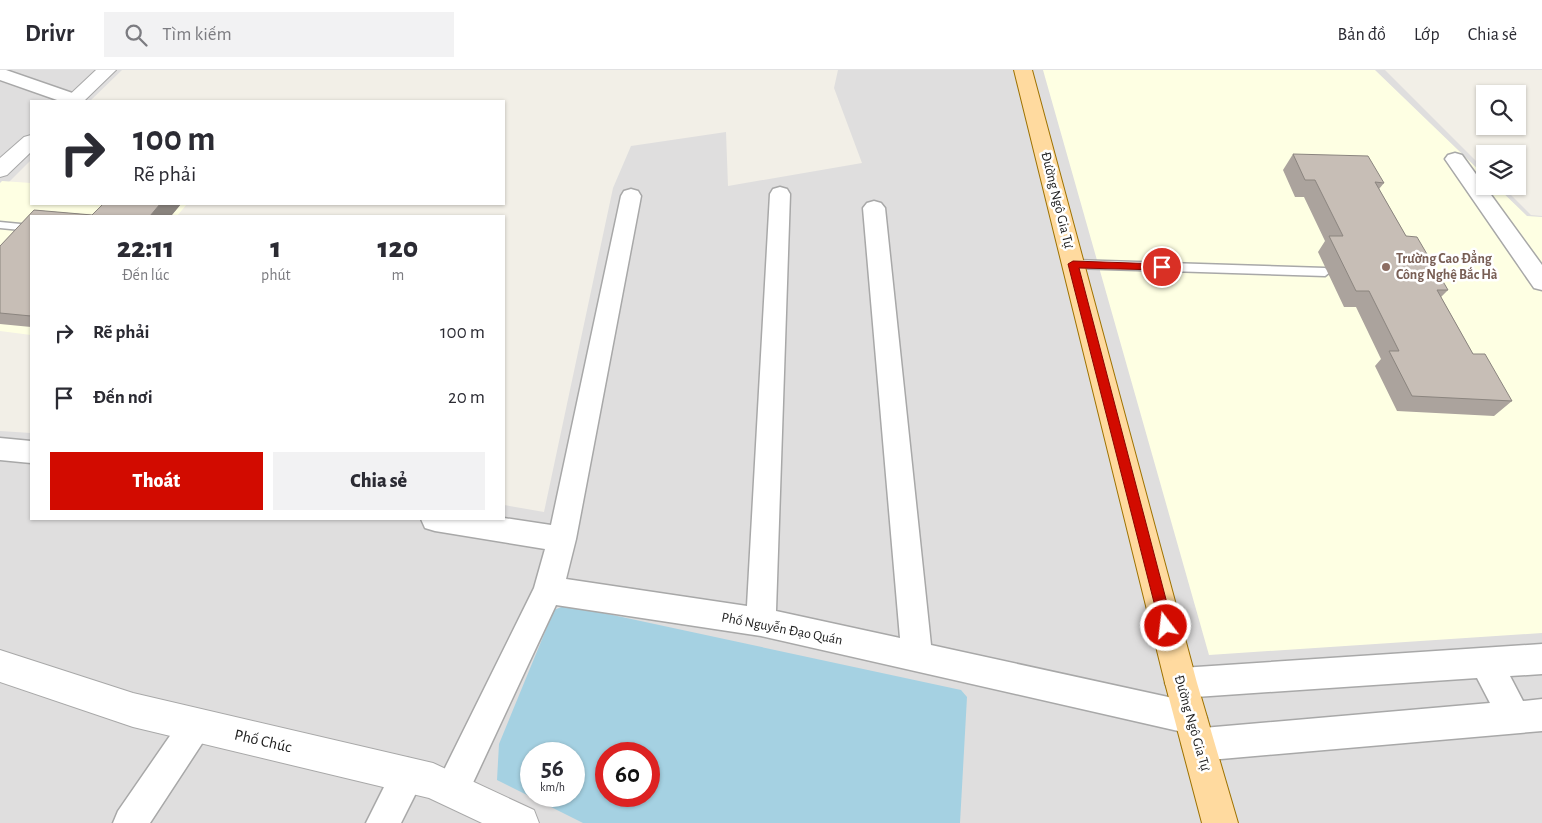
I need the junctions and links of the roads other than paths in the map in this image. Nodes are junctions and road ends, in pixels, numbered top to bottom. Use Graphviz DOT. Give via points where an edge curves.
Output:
graph roads {
  1 [pos="106,70"];
  2 [pos="1023,70"];
  3 [pos="0,74"];
  4 [pos="71,100"];
  5 [pos="75,100"];
  6 [pos="30,142"];
  7 [pos="1455,159"];
  8 [pos="5,161"];
  9 [pos="780,194"];
  10 [pos="631,196"];
  11 [pos="874,208"];
  12 [pos="0,225"];
  13 [pos="28,228"];
  14 [pos="1073,264"];
  15 [pos="1325,272"];
  16 [pos="1542,282"];
  17 [pos="0,449"];
  18 [pos="30,452"];
  19 [pos="441,520"];
  20 [pos="562,540"];
  21 [pos="548,590"];
  22 [pos="760,622"];
  23 [pos="917,658"];
  24 [pos="1542,659"];
  25 [pos="1484,663"];
  26 [pos="3,672"];
  27 [pos="1181,684"];
  28 [pos="1528,716"];
  29 [pos="196,725"];
  30 [pos="1195,731"];
  31 [pos="408,775"];
  32 [pos="452,790"];
  33 [pos="130,823"];
  34 [pos="383,823"];
  35 [pos="522,823"];
  36 [pos="1220,823"];
  1 -- 5 [label="street"];
  2 -- 14 [label="main road, Đường Ngô Gia Tự"];
  3 -- 4 [label="street"];
  6 -- 8 [label="street"];
  7 -- 16 [label="street"];
  9 -- 22 [label="street"];
  10 -- 20 [label="street"];
  11 -- 23 [label="street"];
  12 -- 13 [label="lane"];
  14 -- 15 [label="lane"];
  14 -- 27 [label="main road, Đường Ngô Gia Tự"];
  17 -- 18 [label="street"];
  19 -- 20 [label="street"];
  20 -- 21 [label="street"];
  21 -- 22 [label="street, Phố Nguyễn Đạo Quán"];
  21 -- 32 [label="street"];
  22 -- 23 [label="street, Phố Nguyễn Đạo Quán"];
  23 -- 30 [label="street, Phố Nguyễn Đạo Quán"];
  24 -- 25 [label="street"];
  25 -- 27 [label="street"];
  25 -- 28 [label="street"];
  26 -- 29 [label="street, Phố Chúc"];
  27 -- 30 [label="main road, Đường Ngô Gia Tự"];
  28 -- 30 [label="street, Phố Nguyễn Đạo Quán"];
  29 -- 31 [label="street, Phố Chúc"];
  29 -- 33 [label="street"];
  30 -- 36 [label="main road, Đường Ngô Gia Tự"];
  31 -- 32 [label="street, Phố Chúc"];
  31 -- 34 [label="street"];
  32 -- 35 [label="street, Phố Chúc"];
}
